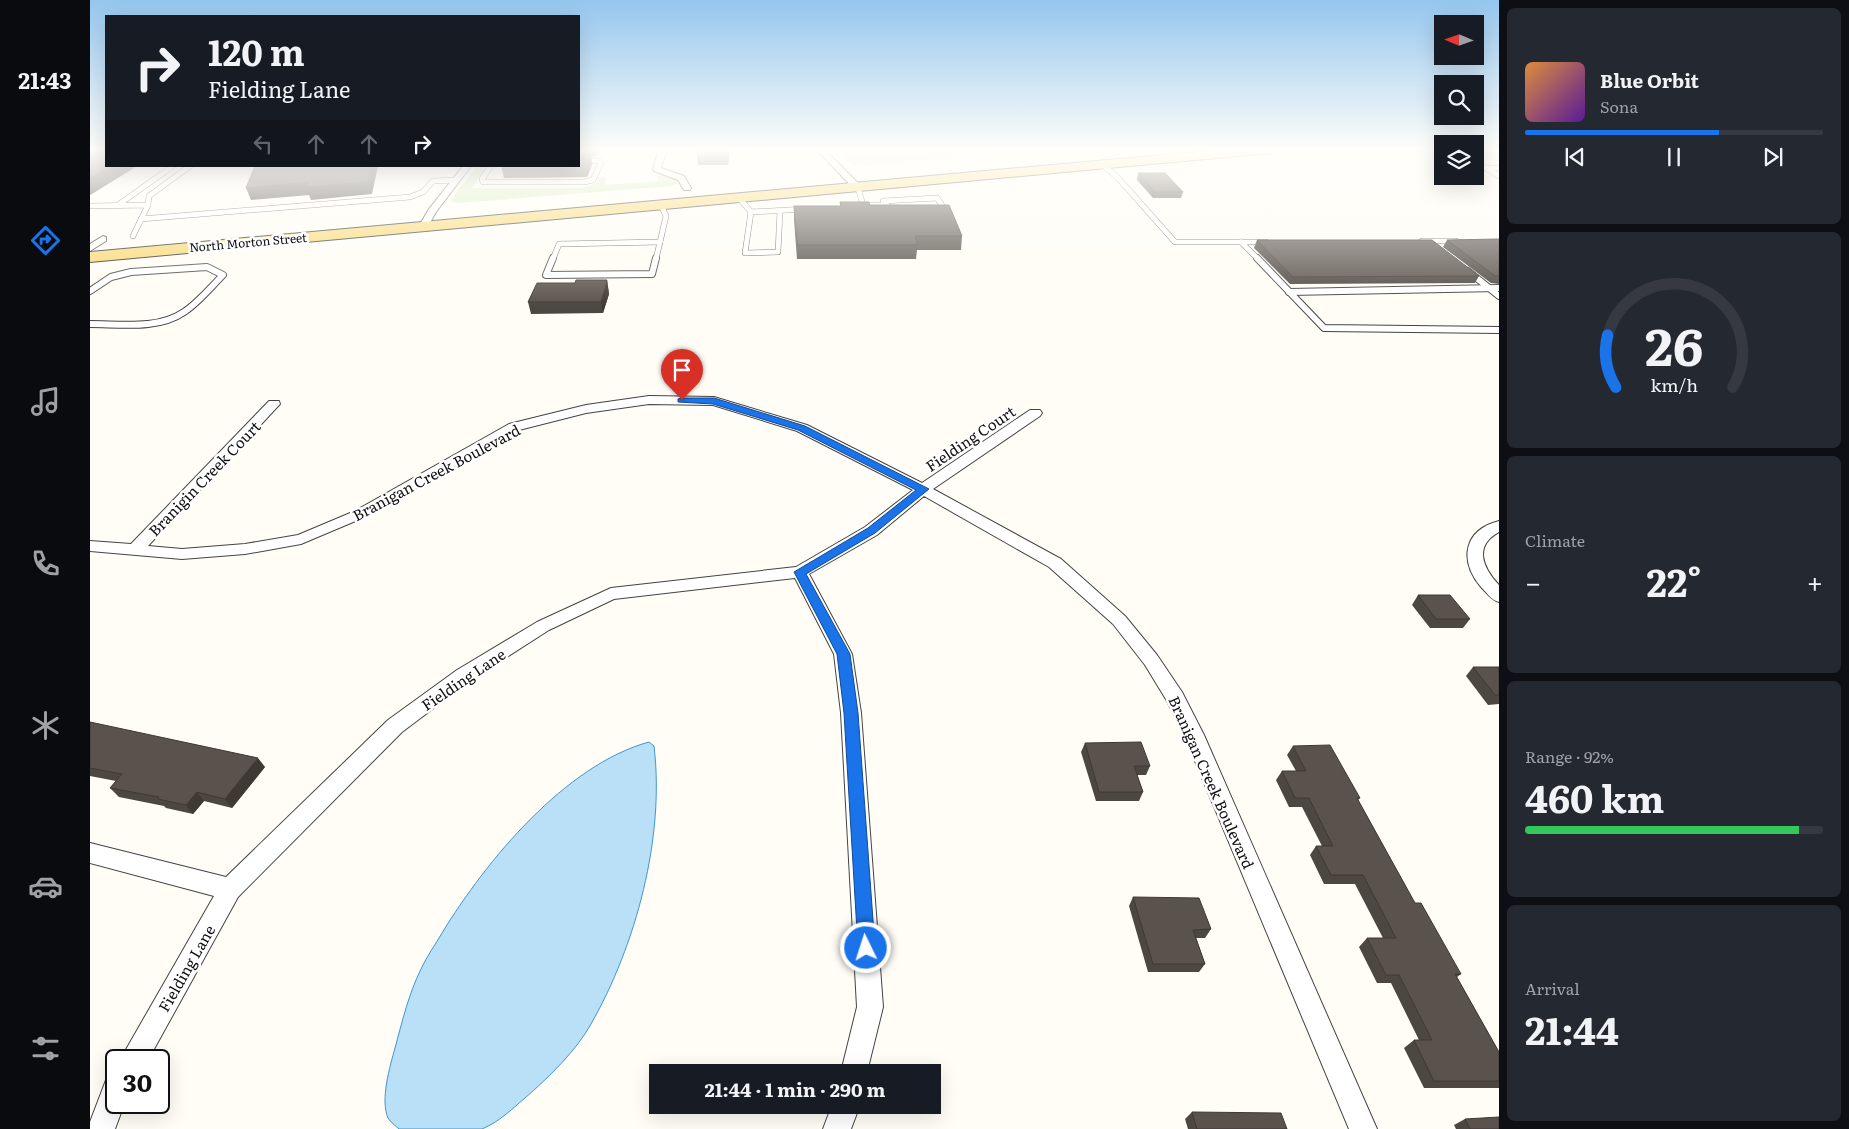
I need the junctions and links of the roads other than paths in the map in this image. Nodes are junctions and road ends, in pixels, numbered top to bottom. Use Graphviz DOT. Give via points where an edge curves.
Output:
graph roads {
  1 [pos="123,202"];
  2 [pos="148,202"];
  3 [pos="353,202"];
  4 [pos="440,202"];
  5 [pos="700,202"];
  6 [pos="742,202"];
  7 [pos="862,202"];
  8 [pos="885,202"];
  9 [pos="939,202"];
  10 [pos="1139,202"];
  11 [pos="686,203"];
  12 [pos="661,204"];
  13 [pos="118,205"];
  14 [pos="148,205"];
  15 [pos="863,205"];
  16 [pos="887,205"];
  17 [pos="90,206"];
  18 [pos="854,206"];
  19 [pos="450,209"];
  20 [pos="807,209"];
  21 [pos="780,210"];
  22 [pos="936,210"];
  23 [pos="432,211"];
  24 [pos="901,211"];
  25 [pos="413,212"];
  26 [pos="751,212"];
  27 [pos="141,219"];
  28 [pos="424,226"];
  29 [pos="152,234"];
  30 [pos="112,238"];
  31 [pos="1418,241"];
  32 [pos="1428,241"];
  33 [pos="1464,241"];
  34 [pos="661,242"];
  35 [pos="1241,242"];
  36 [pos="1270,242"];
  37 [pos="1436,247"];
  38 [pos="90,248"];
  39 [pos="90,257"];
  40 [pos="1459,264"];
  41 [pos="1489,288"];
  42 [pos="1499,288"];
  43 [pos="90,291"];
  44 [pos="1289,292"];
  45 [pos="1499,296"];
  46 [pos="90,324"];
  47 [pos="1499,330"];
  48 [pos="274,404"];
  49 [pos="1035,414"];
  50 [pos="923,489"];
  51 [pos="1499,526"];
  52 [pos="90,546"];
  53 [pos="134,551"];
  54 [pos="800,572"];
  55 [pos="1499,596"];
  56 [pos="90,853"];
  57 [pos="230,890"];
  58 [pos="139,1049"];
  59 [pos="856,1064"];
  60 [pos="107,1114"];
  61 [pos="843,1114"];
  62 [pos="101,1129"];
  63 [pos="837,1129"];
  64 [pos="1363,1129"];
  1 -- 13 [label="lane"];
  2 -- 14 [label="lane"];
  3 -- 27 [label="lane"];
  4 -- 23 [label="street"];
  5 -- 11 [label="main road, North Morton Street"];
  6 -- 26 [label="lane"];
  7 -- 15 [label="lane"];
  8 -- 16 [label="lane"];
  9 -- 22 [label="lane" via="945,210"];
  10 -- 35 [label="lane" via="1175,242"];
  11 -- 12 [label="main road, North Morton Street"];
  12 -- 28 [label="main road, North Morton Street"];
  12 -- 34 [label="lane" via="666,216"];
  13 -- 14 [label="lane"];
  13 -- 17 [label="lane"];
  14 -- 27 [label="lane"];
  15 -- 16 [label="lane"];
  15 -- 18 [label="lane"];
  16 -- 24 [label="lane" via="892,211"];
  19 -- 23 [label="main road"];
  20 -- 21 [label="lane"];
  21 -- 26 [label="lane"];
  21 -- 26 [label="lane" via="778,252 745,253"];
  23 -- 25 [label="main road"];
  23 -- 28 [label="street"];
  27 -- 30 [label="lane"];
  28 -- 39 [label="main road, North Morton Street"];
  29 -- 30 [label="main road"];
  30 -- 38 [label="street"];
  31 -- 32 [label="lane"];
  32 -- 33 [label="lane"];
  32 -- 37 [label="lane"];
  34 -- 34 [label="lane" via="652,274 546,275 559,244"];
  35 -- 36 [label="lane"];
  35 -- 44 [label="lane"];
  40 -- 41 [label="lane"];
  41 -- 42 [label="lane"];
  41 -- 44 [label="lane"];
  41 -- 45 [label="lane"];
  43 -- 46 [label="lane" via="111,277 131,272 207,267 223,276 177,316 148,324"];
  44 -- 47 [label="lane" via="1324,328"];
  48 -- 53 [label="street, Branigin Creek Court"];
  49 -- 50 [label="street, Fielding Court"];
  50 -- 53 [label="street, Branigan Creek Boulevard" via="802,428 714,401 650,400 586,409 514,427 360,514 300,539 227,551 182,554"];
  50 -- 54 [label="street, Fielding Lane" via="871,531"];
  50 -- 64 [label="street, Branigan Creek Boulevard" via="1055,563 1119,620 1151,660 1194,735"];
  51 -- 55 [label="street" via="1482,535 1474,552 1480,574"];
  52 -- 53 [label="street, Branigan Creek Boulevard"];
  54 -- 57 [label="street, Fielding Lane" via="611,594 543,626 464,675 395,726"];
  54 -- 59 [label="street" via="843,654 851,713 870,1007"];
  56 -- 57 [label="street"];
  57 -- 58 [label="street, Fielding Lane"];
  60 -- 62 [label="street"];
  61 -- 63 [label="street"];
}
